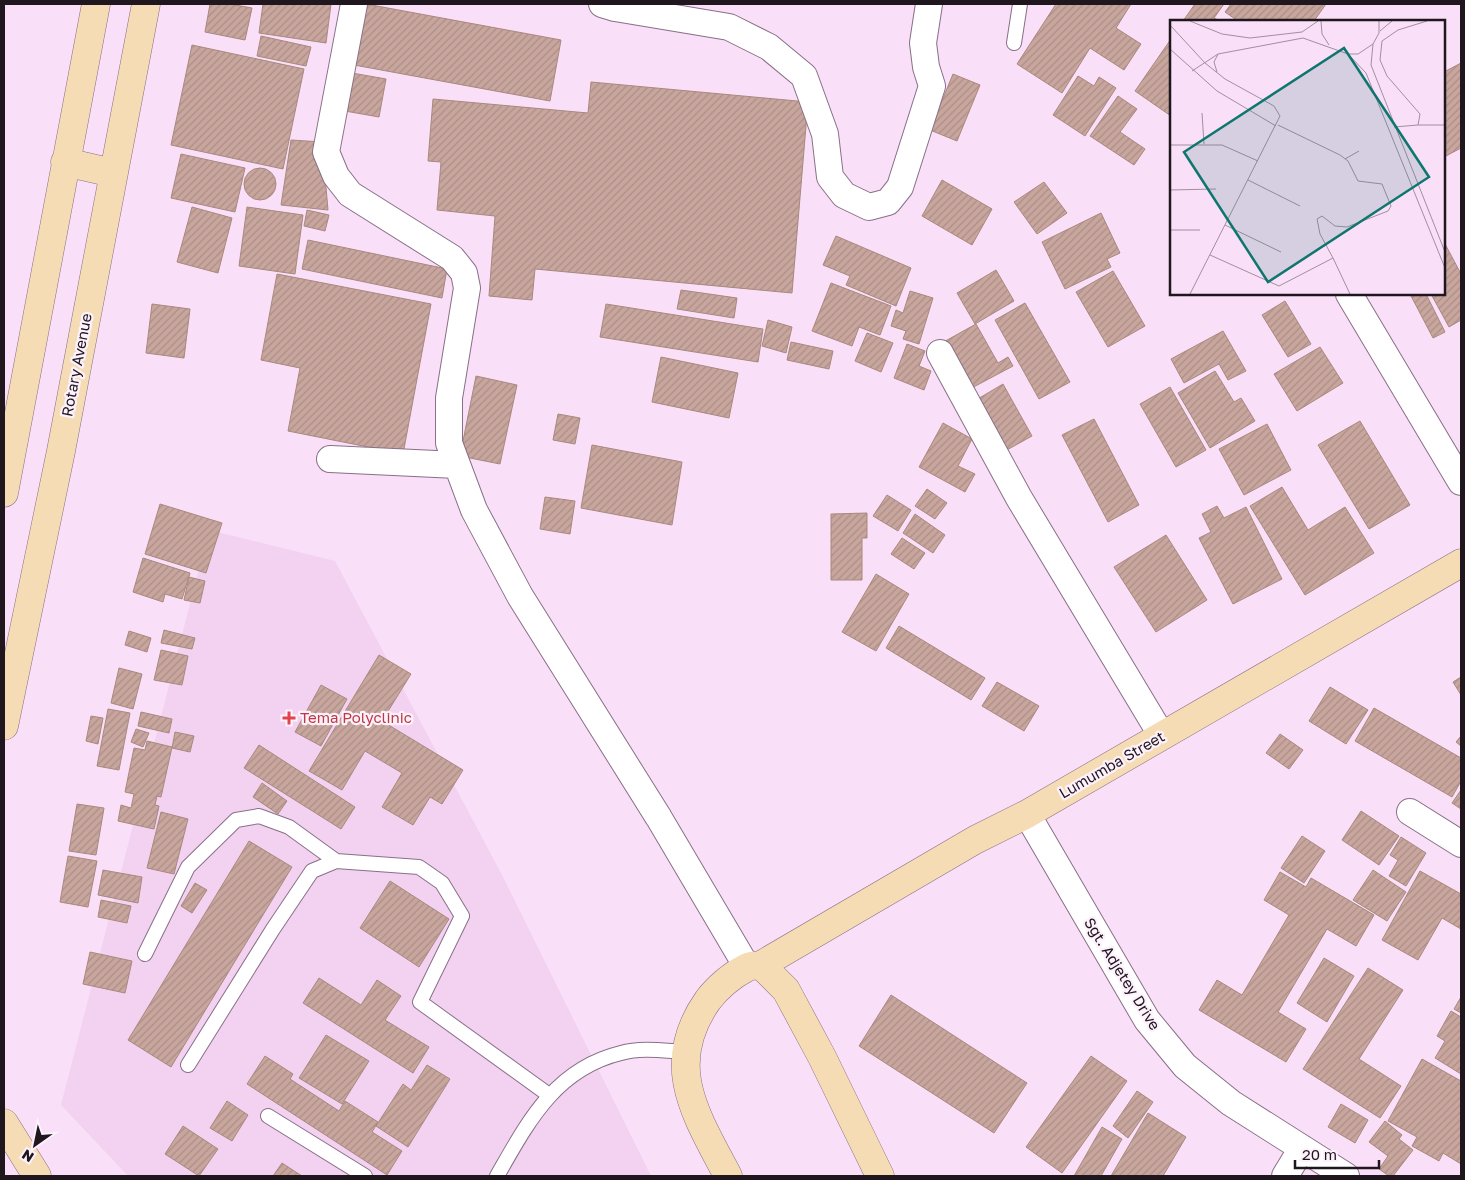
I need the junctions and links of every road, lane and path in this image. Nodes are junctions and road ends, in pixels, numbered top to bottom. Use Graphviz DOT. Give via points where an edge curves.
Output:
graph roads {
  1 [pos="96,4"];
  2 [pos="146,4"];
  3 [pos="354,4"];
  4 [pos="602,4"];
  5 [pos="929,4"];
  6 [pos="1020,4"];
  7 [pos="1014,43"];
  8 [pos="65,162"];
  9 [pos="113,173"];
  10 [pos="1350,295"];
  11 [pos="940,353"];
  12 [pos="330,459"];
  13 [pos="457,465"];
  14 [pos="6,475"];
  15 [pos="1461,482"];
  16 [pos="1461,563"];
  17 [pos="4,726"];
  18 [pos="1162,736"];
  19 [pos="1410,812"];
  20 [pos="1027,814"];
  21 [pos="1461,844"];
  22 [pos="336,861"];
  23 [pos="145,954"];
  24 [pos="754,966"];
  25 [pos="686,1052"];
  26 [pos="188,1065"];
  27 [pos="549,1095"];
  28 [pos="268,1116"];
  29 [pos="4,1123"];
  30 [pos="1302,1148"];
  31 [pos="37,1176"];
  32 [pos="365,1176"];
  33 [pos="497,1176"];
  34 [pos="728,1176"];
  35 [pos="880,1176"];
  36 [pos="1286,1176"];
  37 [pos="1346,1176"];
  1 -- 8 [label="main road"];
  2 -- 9 [label="main road, Rotary Avenue"];
  3 -- 13 [label="street" via="326,152 336,176 350,194 452,258 464,273 467,288 448,398 449,443"];
  4 -- 5 [label="street" via="729,27 769,47 804,76 824,134 830,177 844,195 869,206 888,202 900,187 932,86 922,43"];
  6 -- 7 [label="lane"];
  8 -- 9 [label="main road"];
  8 -- 14 [label="main road"];
  9 -- 17 [label="main road, Rotary Avenue" via="61,451"];
  10 -- 15 [label="street"];
  11 -- 18 [label="street" via="1019,498"];
  12 -- 13 [label="street"];
  13 -- 24 [label="street" via="474,510 520,596"];
  16 -- 18 [label="main road, Lumumba Street"];
  18 -- 20 [label="main road, Lumumba Street"];
  19 -- 21 [label="street"];
  20 -- 24 [label="main road, Lumumba Street" via="975,840"];
  20 -- 30 [label="street, Sgt. Adjetey Drive" via="1152,1026 1185,1066 1231,1102"];
  22 -- 23 [label="lane" via="289,826 258,816 236,820 188,867"];
  22 -- 26 [label="lane" via="312,871"];
  22 -- 27 [label="lane" via="420,867 442,883 462,916 420,1002"];
  24 -- 25 [label="main road, Lumumba Street" via="714,991 696,1016"];
  24 -- 35 [label="main road" via="786,990"];
  25 -- 27 [label="lane" via="622,1052 584,1067"];
  25 -- 34 [label="main road, Lumumba Street" via="685,1072 691,1103"];
  27 -- 33 [label="lane" via="526,1124"];
  28 -- 32 [label="lane"];
  29 -- 31 [label="main road"];
  30 -- 36 [label="street"];
  30 -- 37 [label="street, Sgt. Adjetey Drive"];
}
